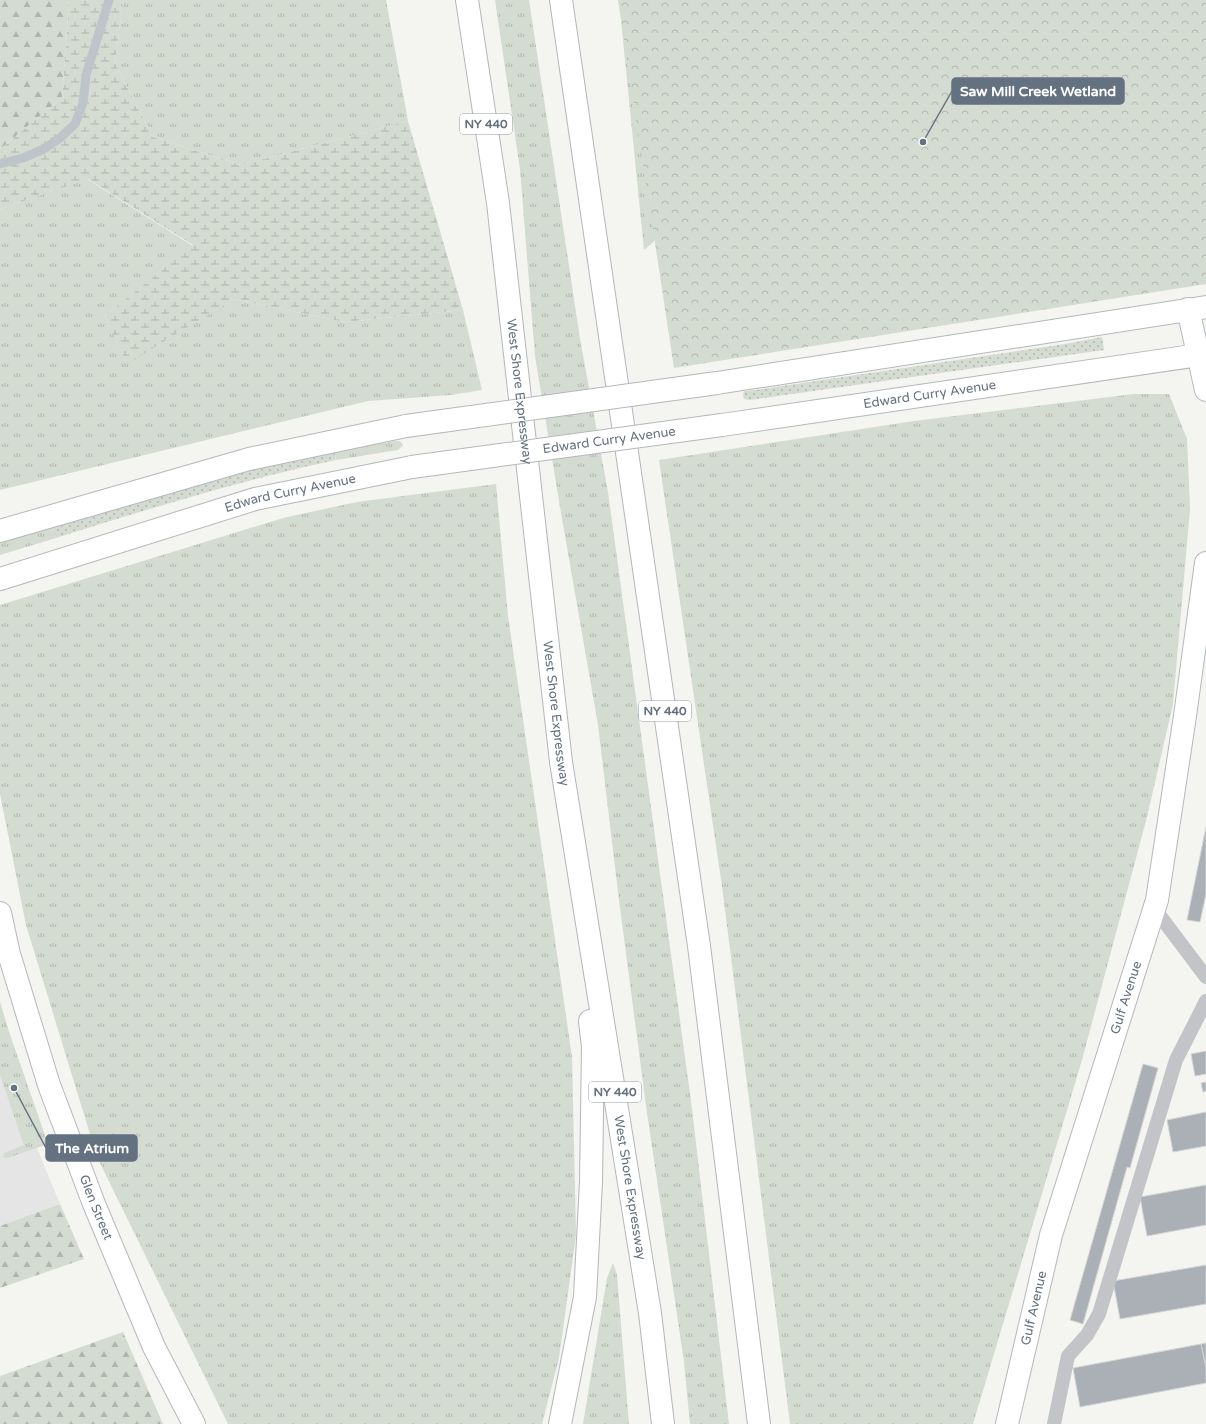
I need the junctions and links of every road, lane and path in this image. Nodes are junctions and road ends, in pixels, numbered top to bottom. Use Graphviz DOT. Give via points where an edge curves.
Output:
graph roads {
  1 [pos="467,0"];
  2 [pos="561,0"];
  3 [pos="1197,308"];
  4 [pos="1202,354"];
  5 [pos="1206,390"];
  6 [pos="0,531"];
  7 [pos="1206,563"];
  8 [pos="0,579"];
  9 [pos="561,762"];
  10 [pos="1154,908"];
  11 [pos="0,913"];
  12 [pos="1206,977"];
  13 [pos="1206,1001"];
  14 [pos="194,1424"];
  15 [pos="560,1424"];
  16 [pos="663,1424"];
  17 [pos="759,1424"];
  18 [pos="1007,1424"];
  19 [pos="1054,1424"];
  1 -- 9 [label="main road, West Shore Expressway / NY 440" via="498,202"];
  2 -- 17 [label="main road, NY 440" via="699,946"];
  3 -- 4 [label="main road"];
  3 -- 6 [label="main road, bridge" via="717,383 406,426 249,459"];
  4 -- 5 [label="main road"];
  4 -- 8 [label="main road, Edward Curry Avenue, bridge" via="722,425 412,467 255,499"];
  7 -- 10 [label="main road, Gulf Avenue" via="1184,724"];
  9 -- 15 [label="main road" via="593,1047 591,1182 584,1297"];
  9 -- 16 [label="main road, West Shore Expressway / NY 440" via="649,1305"];
  10 -- 12 [label="lane"];
  10 -- 18 [label="main road, Gulf Avenue" via="1051,1235"];
  11 -- 14 [label="main road, Glen Street" via="9,954 49,1085 94,1204 154,1347"];
  13 -- 19 [label="lane" via="1176,1060 1099,1314 1087,1335 1068,1356"];
}
